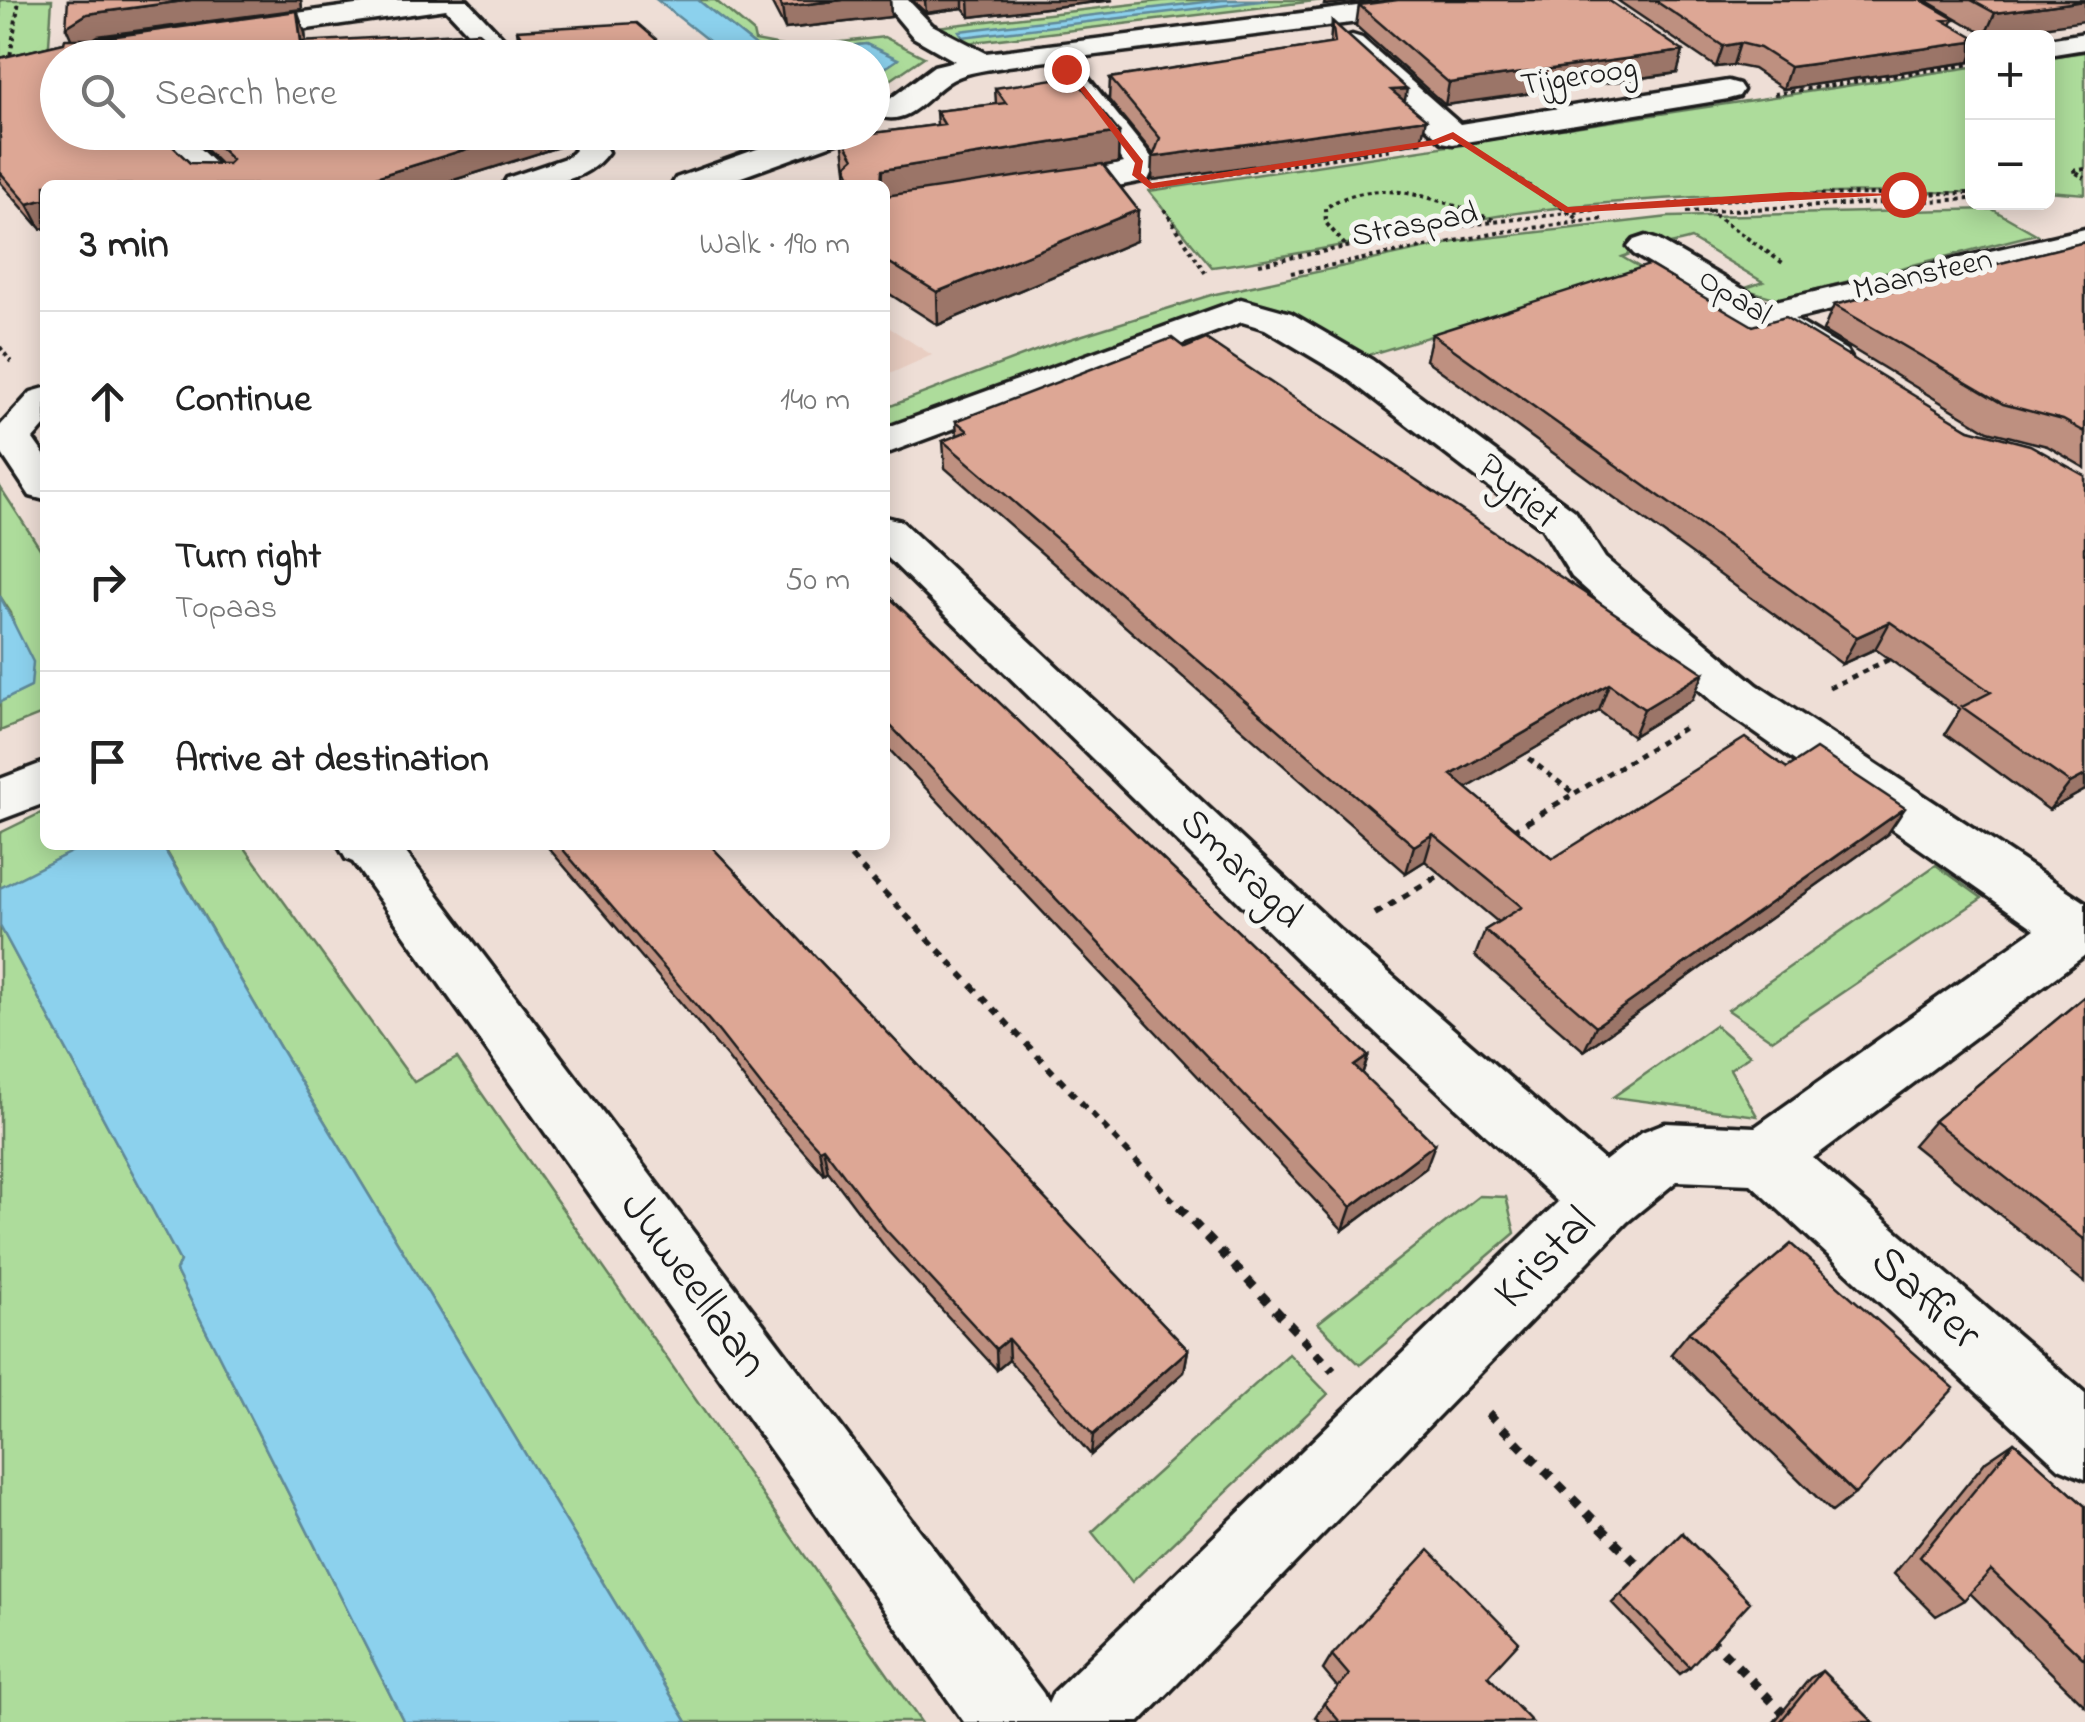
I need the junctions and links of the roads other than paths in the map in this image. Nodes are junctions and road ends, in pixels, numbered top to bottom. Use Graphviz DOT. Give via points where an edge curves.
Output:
graph roads {
  1 [pos="895,0"];
  2 [pos="1470,0"];
  3 [pos="1324,18"];
  4 [pos="163,40"];
  5 [pos="491,40"];
  6 [pos="2085,41"];
  7 [pos="2055,45"];
  8 [pos="1048,50"];
  9 [pos="983,63"];
  10 [pos="1695,68"];
  11 [pos="890,113"];
  12 [pos="183,150"];
  13 [pos="591,150"];
  14 [pos="790,150"];
  15 [pos="216,180"];
  16 [pos="540,180"];
  17 [pos="714,180"];
  18 [pos="1009,196"];
  19 [pos="2085,239"];
  20 [pos="1646,248"];
  21 [pos="1761,316"];
  22 [pos="1858,374"];
  23 [pos="40,406"];
  24 [pos="890,440"];
  25 [pos="40,480"];
  26 [pos="890,535"];
  27 [pos="40,783"];
  28 [pos="0,801"];
  29 [pos="372,850"];
  30 [pos="2081,926"];
  31 [pos="1765,1156"];
  32 [pos="1604,1201"];
  33 [pos="2085,1442"];
  34 [pos="1014,1722"];
  35 [pos="1082,1722"];
  1 -- 9 [label="street" via="922,34"];
  2 -- 3 [label="street"];
  3 -- 8 [label="street"];
  3 -- 10 [label="street, Tijgeroog" via="1453,135 1728,90"];
  4 -- 5 [label="street" via="452,0"];
  6 -- 7 [label="street"];
  8 -- 9 [label="street"];
  8 -- 18 [label="street" via="1140,163 1143,180"];
  9 -- 11 [label="street" via="932,103"];
  12 -- 15 [label="street"];
  13 -- 16 [label="street" via="578,164"];
  14 -- 17 [label="street"];
  19 -- 21 [label="street, Maansteen"];
  20 -- 21 [label="street, Opaal"];
  21 -- 22 [label="street, Opaal"];
  23 -- 25 [label="street" via="12,438"];
  24 -- 30 [label="street, Pyriet" via="1241,310 1278,321 1358,368 1559,520 1588,566 1753,707"];
  26 -- 32 [label="street, Smaragd" via="1320,947"];
  27 -- 28 [label="street"];
  29 -- 34 [label="street, Juweellaan"];
  30 -- 31 [label="street"];
  31 -- 32 [label="street, Kristal" via="1665,1152"];
  31 -- 33 [label="street, Saffier"];
  32 -- 35 [label="street, Kristal"];
}
